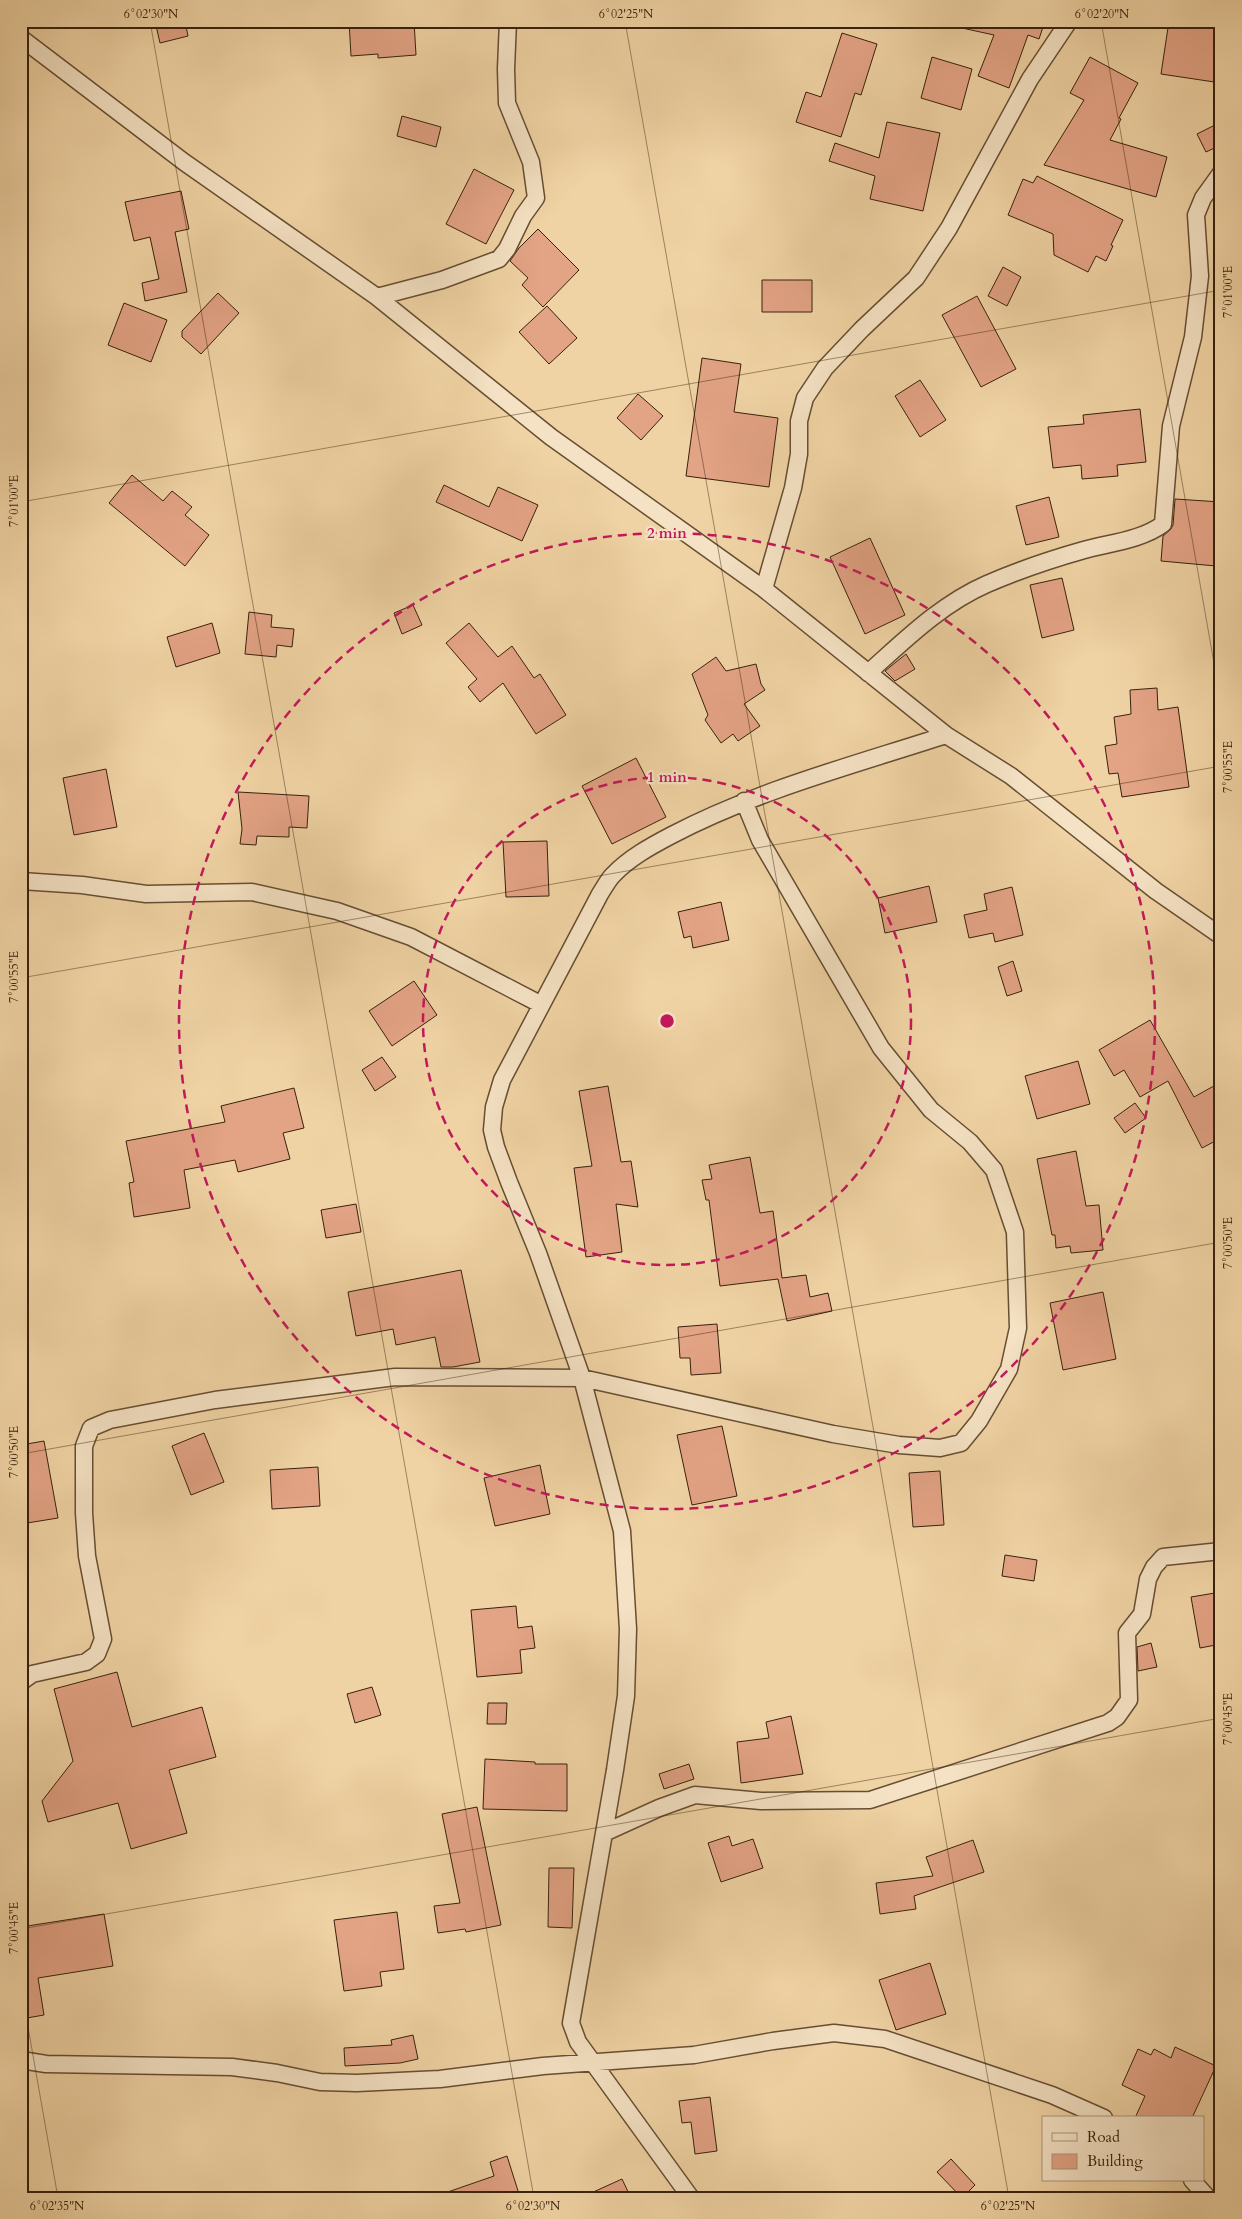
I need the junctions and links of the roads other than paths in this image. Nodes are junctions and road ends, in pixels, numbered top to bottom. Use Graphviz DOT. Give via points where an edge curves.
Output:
graph roads {
  1 [pos="508,21"];
  2 [pos="1069,21"];
  3 [pos="21,38"];
  4 [pos="1221,173"];
  5 [pos="377,297"];
  6 [pos="764,589"];
  7 [pos="868,673"];
  8 [pos="946,735"];
  9 [pos="744,801"];
  10 [pos="21,881"];
  11 [pos="1221,936"];
  12 [pos="540,1004"];
  13 [pos="582,1378"];
  14 [pos="1221,1551"];
  15 [pos="21,1682"];
  16 [pos="604,1833"];
  17 [pos="21,2060"];
  18 [pos="593,2063"];
  19 [pos="1099,2116"];
  20 [pos="1194,2182"];
  21 [pos="691,2198"];
  22 [pos="1208,2198"];
  1 -- 5 [label="street" via="507,103 531,162 536,198 500,259 442,280"];
  2 -- 6 [label="street" via="1030,79 949,228 916,278 825,368 805,398 799,421 799,454 793,488"];
  3 -- 5 [label="street" via="184,162"];
  4 -- 7 [label="street" via="1203,198 1196,215 1200,276 1193,337 1171,426 1163,524 1153,532 1081,551 986,584 928,620"];
  5 -- 6 [label="street" via="551,437"];
  6 -- 7 [label="street"];
  7 -- 8 [label="street"];
  8 -- 9 [label="street"];
  8 -- 11 [label="street" via="1011,776 1156,891"];
  9 -- 12 [label="street" via="646,849 612,876"];
  9 -- 13 [label="street" via="760,840 882,1048 931,1110 970,1142 994,1170 1014,1232 1018,1328 1009,1369 979,1421 961,1443 940,1448 832,1434"];
  10 -- 12 [label="street" via="146,894 252,892 336,911 411,937"];
  12 -- 13 [label="street" via="502,1080 494,1107 492,1130 508,1182 538,1253"];
  13 -- 15 [label="street" via="396,1377 215,1400 110,1420 91,1428 84,1446 84,1513 87,1556 103,1639 97,1654 86,1662 32,1674"];
  13 -- 16 [label="street" via="622,1532 628,1629 626,1696"];
  14 -- 16 [label="street" via="1163,1557 1154,1566 1148,1579 1142,1614 1127,1633 1129,1700 1108,1723 870,1800 762,1801 695,1796"];
  16 -- 18 [label="street" via="571,2022 578,2042"];
  17 -- 18 [label="street" via="46,2064 232,2067 320,2082 357,2083 440,2079"];
  18 -- 19 [label="street" via="694,2055 834,2033 885,2039 1052,2095"];
  18 -- 21 [label="street"];
  20 -- 22 [label="street"];
}
